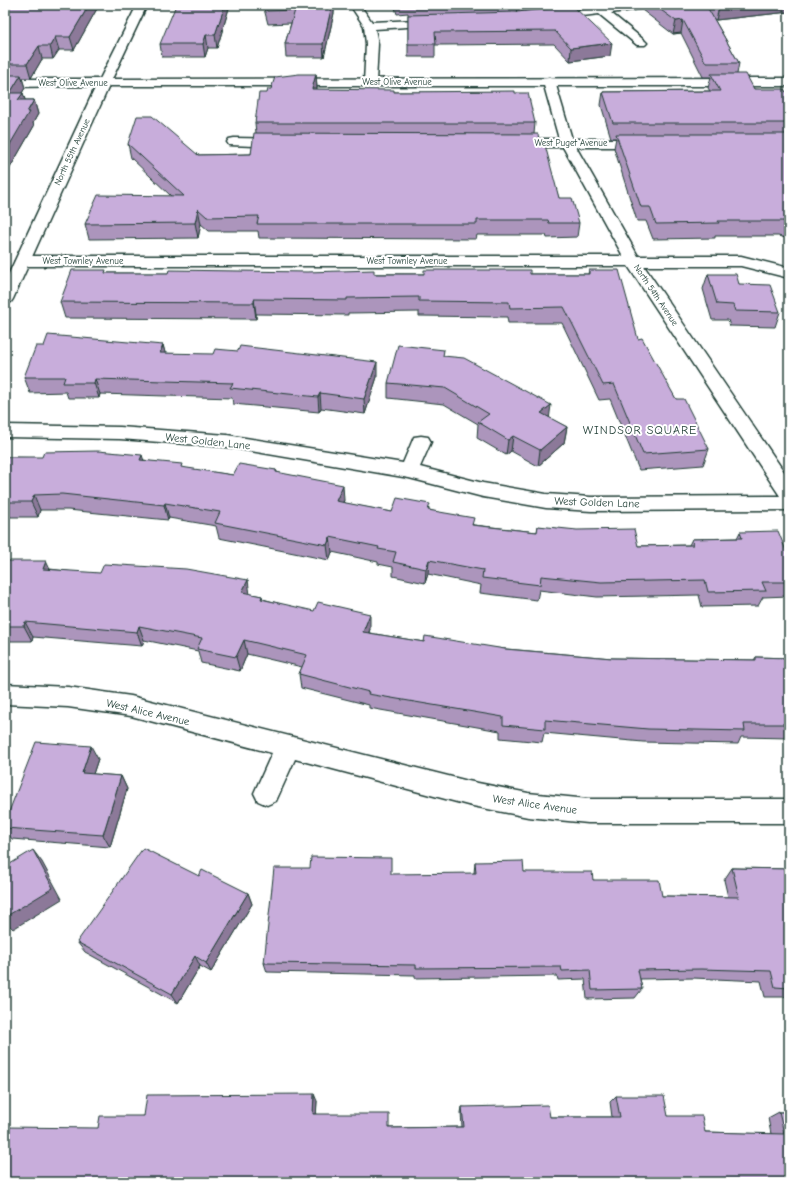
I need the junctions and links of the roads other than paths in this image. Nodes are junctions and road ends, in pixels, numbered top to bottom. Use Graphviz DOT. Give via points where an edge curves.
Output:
graph roads {
  1 [pos="142,5"];
  2 [pos="355,5"];
  3 [pos="647,5"];
  4 [pos="602,11"];
  5 [pos="542,18"];
  6 [pos="450,22"];
  7 [pos="370,26"];
  8 [pos="641,43"];
  9 [pos="370,82"];
  10 [pos="549,82"];
  11 [pos="789,82"];
  12 [pos="5,83"];
  13 [pos="104,83"];
  14 [pos="234,142"];
  15 [pos="297,142"];
  16 [pos="496,143"];
  17 [pos="567,143"];
  18 [pos="654,143"];
  19 [pos="22,261"];
  20 [pos="633,261"];
  21 [pos="789,273"];
  22 [pos="5,299"];
  23 [pos="5,431"];
  24 [pos="421,442"];
  25 [pos="409,471"];
  26 [pos="789,494"];
  27 [pos="789,503"];
  28 [pos="5,694"];
  29 [pos="288,747"];
  30 [pos="267,793"];
  31 [pos="789,811"];
  1 -- 13 [label="street, North 55th Avenue"];
  2 -- 7 [label="street"];
  3 -- 4 [label="street"];
  4 -- 5 [label="street"];
  4 -- 8 [label="street"];
  6 -- 7 [label="street"];
  7 -- 9 [label="street"];
  9 -- 10 [label="street, West Olive Avenue"];
  9 -- 13 [label="street, West Olive Avenue"];
  10 -- 11 [label="street, West Olive Avenue"];
  10 -- 17 [label="street, North 54th Avenue"];
  12 -- 13 [label="street, West Olive Avenue"];
  13 -- 19 [label="street, North 55th Avenue"];
  14 -- 15 [label="street"];
  16 -- 17 [label="street, West Puget Avenue"];
  17 -- 18 [label="street, West Puget Avenue"];
  17 -- 20 [label="street, North 54th Avenue"];
  19 -- 20 [label="street, West Townley Avenue"];
  19 -- 22 [label="street, North 55th Avenue"];
  20 -- 21 [label="street, West Townley Avenue" via="741,261"];
  20 -- 26 [label="street, North 54th Avenue"];
  23 -- 25 [label="street, West Golden Lane" via="120,433 227,441"];
  24 -- 25 [label="street"];
  25 -- 27 [label="street, West Golden Lane" via="483,490 546,500 598,504"];
  28 -- 29 [label="street, West Alice Avenue" via="68,697 131,706"];
  29 -- 30 [label="street"];
  29 -- 31 [label="street, West Alice Avenue" via="468,793 528,805 588,811"];
}
